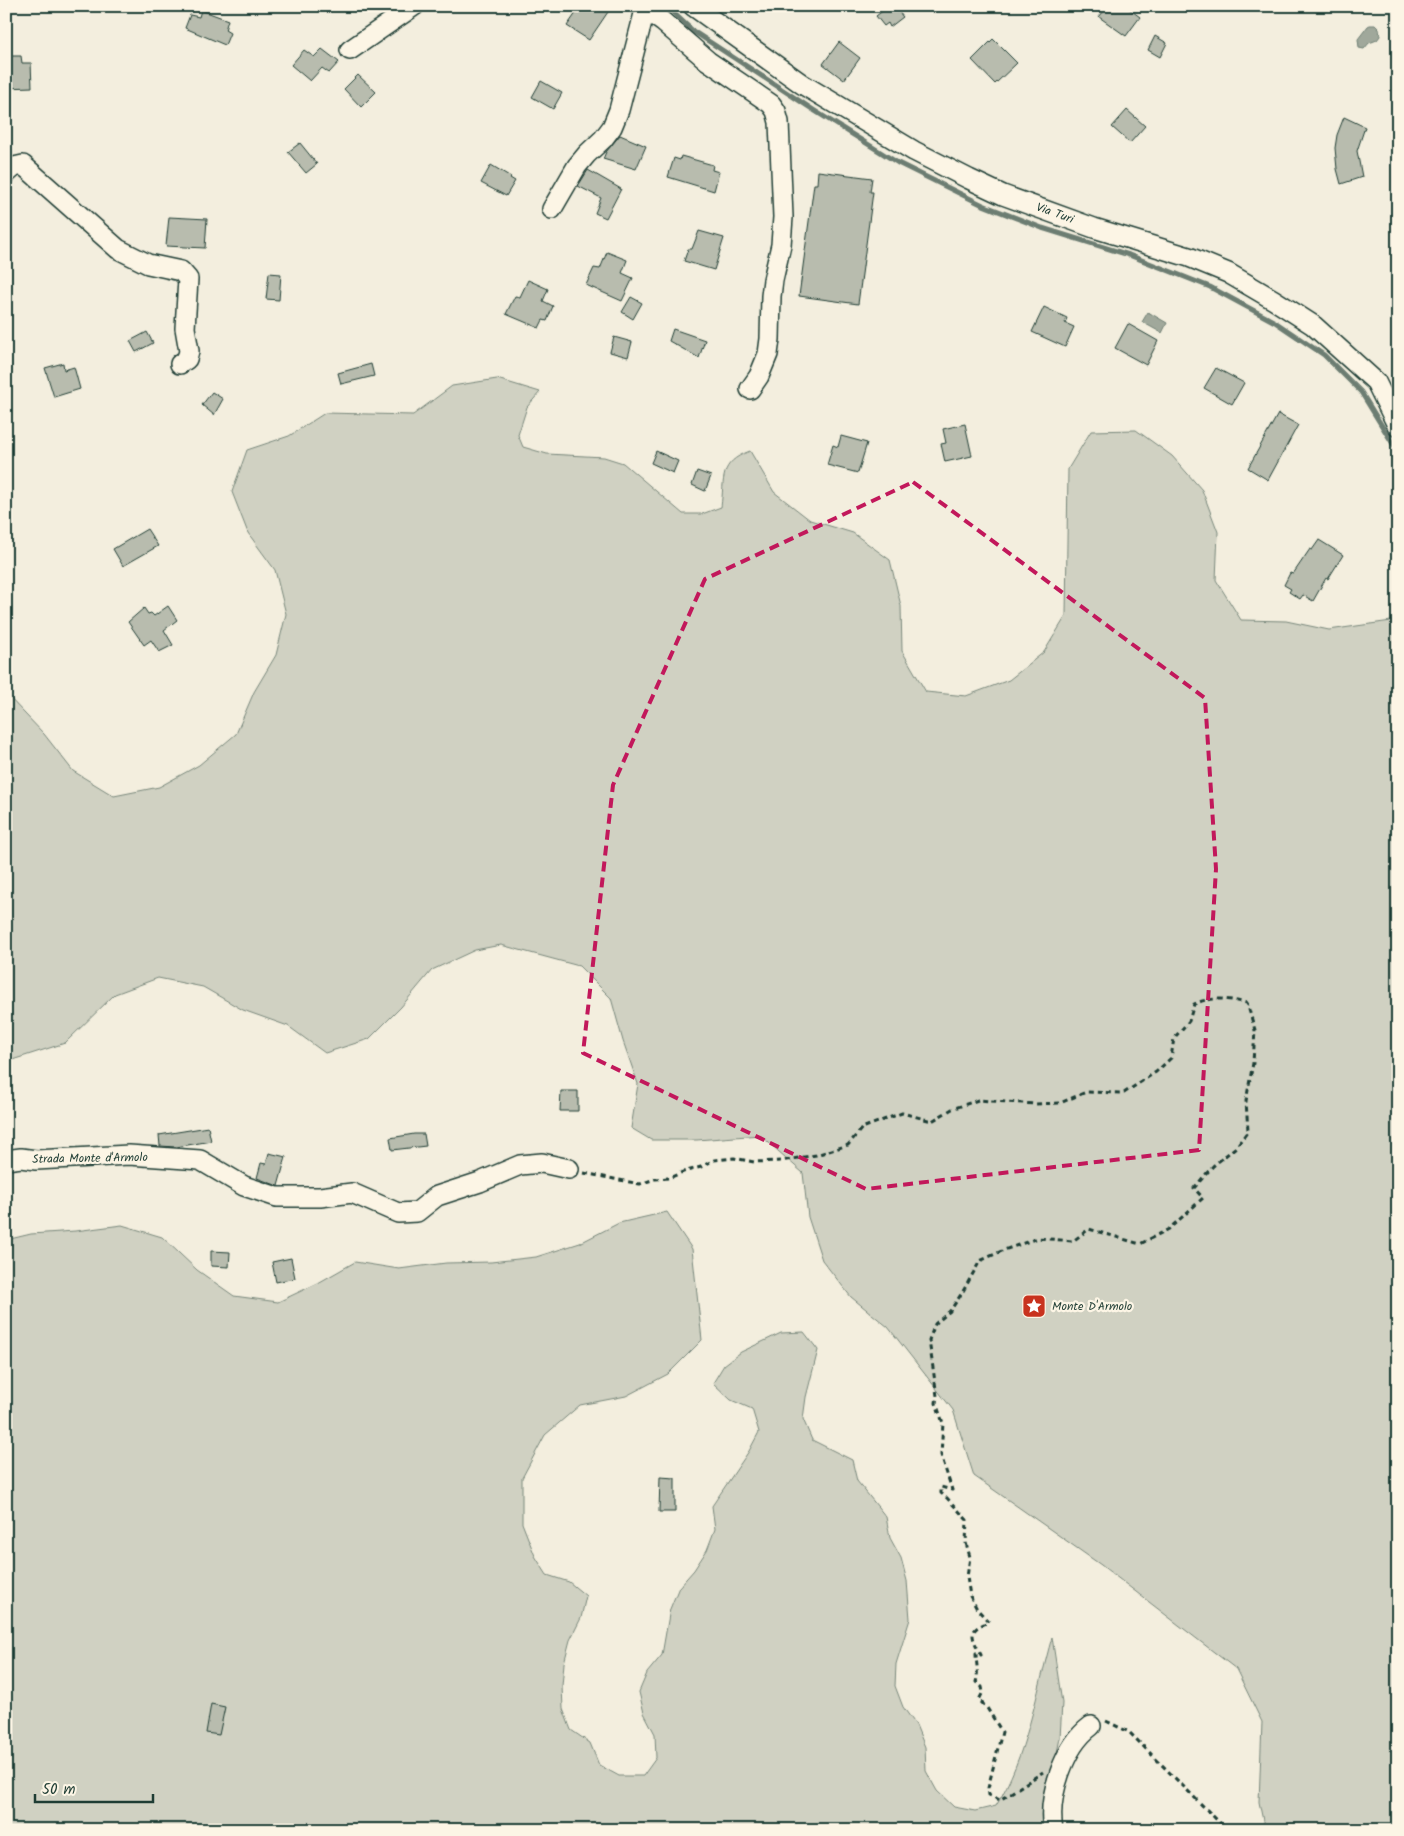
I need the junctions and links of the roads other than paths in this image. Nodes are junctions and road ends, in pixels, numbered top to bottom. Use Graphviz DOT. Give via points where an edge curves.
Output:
graph roads {
  1 [pos="414,6"];
  2 [pos="693,6"];
  3 [pos="643,8"];
  4 [pos="350,50"];
  5 [pos="6,174"];
  6 [pos="552,209"];
  7 [pos="180,364"];
  8 [pos="750,389"];
  9 [pos="1398,428"];
  10 [pos="6,1160"];
  11 [pos="569,1169"];
  12 [pos="1091,1726"];
  13 [pos="1053,1830"];
  1 -- 4 [label="street"];
  2 -- 9 [label="street, Via Turi" via="802,84 914,151 969,179 1094,228 1189,257 1228,273 1274,300 1313,325 1376,382"];
  3 -- 6 [label="street" via="612,127 604,140 577,166"];
  3 -- 8 [label="street" via="708,61 771,104 778,117 783,208 781,245 770,296 768,354"];
  5 -- 7 [label="street" via="23,165 118,249 148,264 181,271 188,279 185,328 189,351 187,359"];
  10 -- 11 [label="street, Strada Monte d'Armolo" via="129,1155 200,1160 244,1186 277,1197 352,1193 398,1213 417,1212 438,1196 520,1165 542,1163"];
  12 -- 13 [label="street" via="1072,1745 1062,1770 1054,1801"];
}
